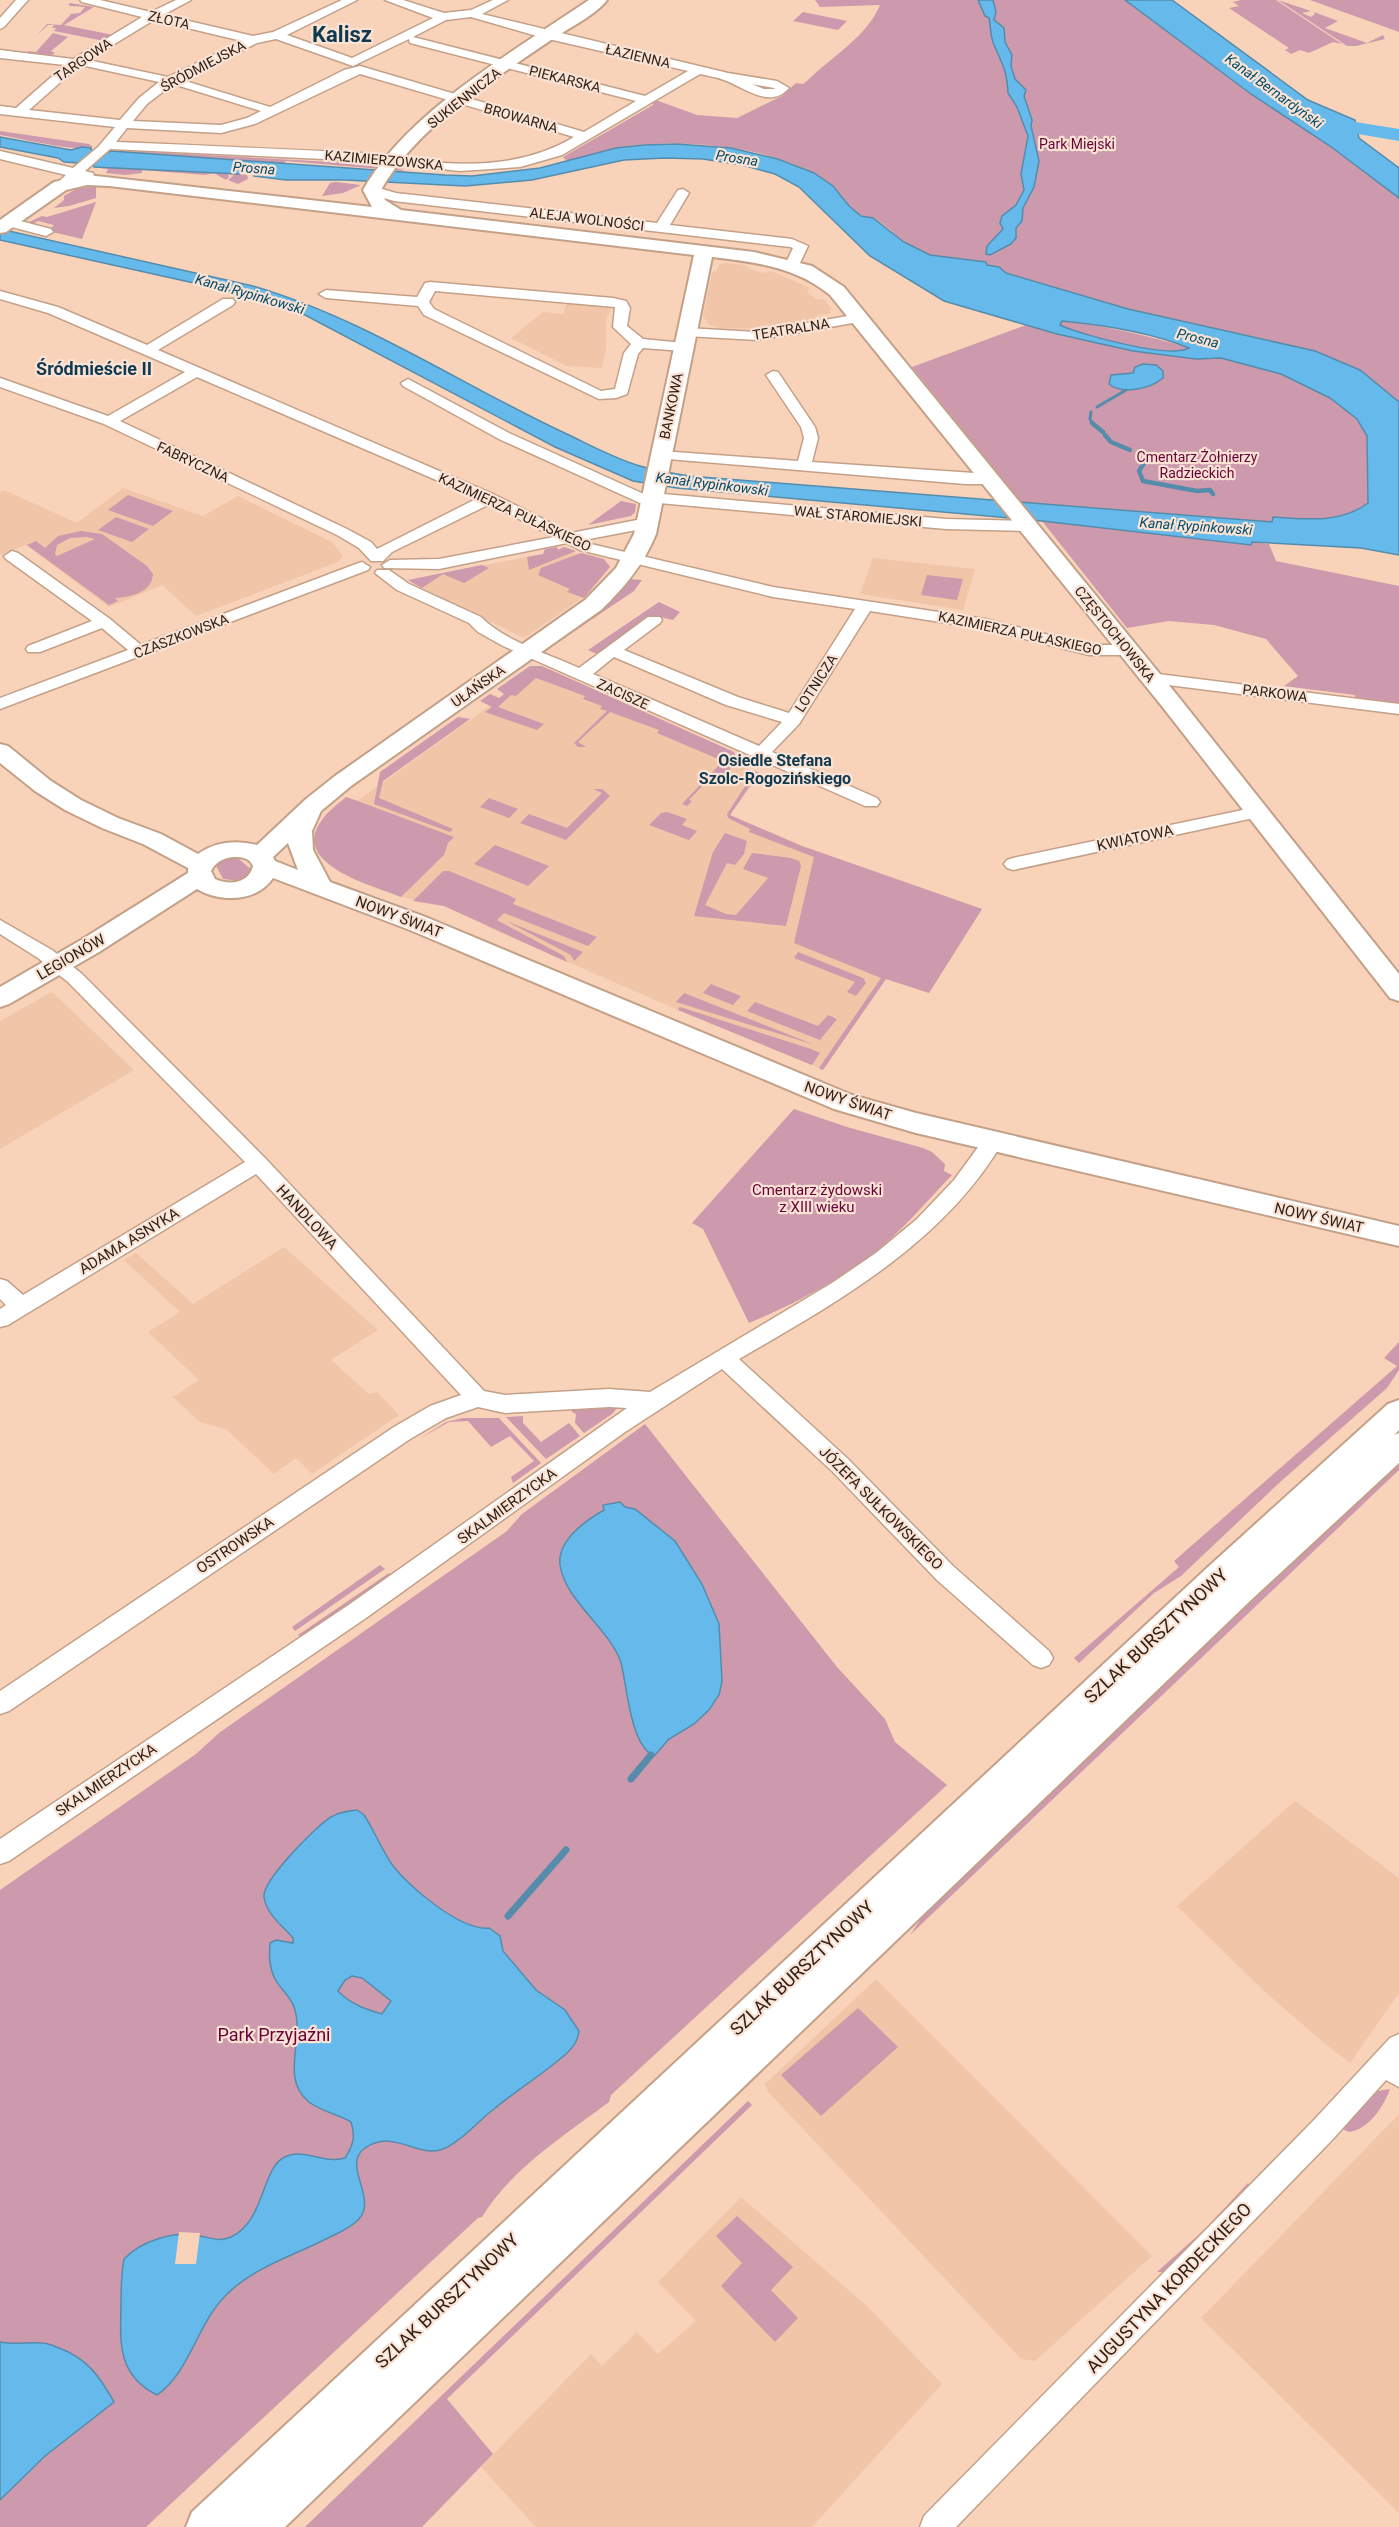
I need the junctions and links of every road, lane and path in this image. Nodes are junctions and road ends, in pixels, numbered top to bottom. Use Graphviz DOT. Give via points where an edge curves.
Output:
graph roads {
  1 [pos="22,0"];
  2 [pos="86,0"];
  3 [pos="185,0"];
  4 [pos="351,0"];
  5 [pos="391,0"];
  6 [pos="502,0"];
  7 [pos="599,0"];
  8 [pos="474,13"];
  9 [pos="152,16"];
  10 [pos="443,17"];
  11 [pos="0,25"];
  12 [pos="277,35"];
  13 [pos="549,35"];
  14 [pos="253,40"];
  15 [pos="414,40"];
  16 [pos="0,54"];
  17 [pos="76,62"];
  18 [pos="506,65"];
  19 [pos="355,66"];
  20 [pos="699,70"];
  21 [pos="728,77"];
  22 [pos="170,81"];
  23 [pos="459,99"];
  24 [pos="646,100"];
  25 [pos="0,110"];
  26 [pos="272,111"];
  27 [pos="19,112"];
  28 [pos="123,124"];
  29 [pos="584,136"];
  30 [pos="103,149"];
  31 [pos="0,154"];
  32 [pos="17,158"];
  33 [pos="388,164"];
  34 [pos="0,169"];
  35 [pos="78,177"];
  36 [pos="374,187"];
  37 [pos="683,193"];
  38 [pos="310,204"];
  39 [pos="395,214"];
  40 [pos="4,224"];
  41 [pos="661,228"];
  42 [pos="46,232"];
  43 [pos="704,250"];
  44 [pos="792,266"];
  45 [pos="825,281"];
  46 [pos="326,294"];
  47 [pos="0,295"];
  48 [pos="228,302"];
  49 [pos="422,302"];
  50 [pos="859,318"];
  51 [pos="685,339"];
  52 [pos="639,343"];
  53 [pos="147,351"];
  54 [pos="196,372"];
  55 [pos="773,375"];
  56 [pos="0,382"];
  57 [pos="408,383"];
  58 [pos="109,421"];
  59 [pos="661,458"];
  60 [pos="804,466"];
  61 [pos="989,478"];
  62 [pos="490,498"];
  63 [pos="651,504"];
  64 [pos="1027,524"];
  65 [pos="569,539"];
  66 [pos="12,556"];
  67 [pos="381,559"];
  68 [pos="633,559"];
  69 [pos="865,606"];
  70 [pos="654,620"];
  71 [pos="104,622"];
  72 [pos="34,649"];
  73 [pos="1127,650"];
  74 [pos="528,651"];
  75 [pos="613,651"];
  76 [pos="140,652"];
  77 [pos="580,675"];
  78 [pos="1150,678"];
  79 [pos="0,704"];
  80 [pos="1399,709"];
  81 [pos="793,720"];
  82 [pos="0,751"];
  83 [pos="760,755"];
  84 [pos="0,771"];
  85 [pos="29,776"];
  86 [pos="871,802"];
  87 [pos="314,804"];
  88 [pos="1257,812"];
  89 [pos="158,842"];
  90 [pos="1013,864"];
  91 [pos="231,867"];
  92 [pos="322,888"];
  93 [pos="166,898"];
  94 [pos="141,915"];
  95 [pos="0,926"];
  96 [pos="60,964"];
  97 [pos="1399,992"];
  98 [pos="0,998"];
  99 [pos="994,1140"];
  100 [pos="258,1163"];
  101 [pos="1399,1236"];
  102 [pos="0,1287"];
  103 [pos="21,1306"];
  104 [pos="0,1319"];
  105 [pos="723,1357"];
  106 [pos="477,1398"];
  107 [pos="653,1401"];
  108 [pos="1399,1412"];
  109 [pos="1399,1445"];
  110 [pos="1041,1658"];
  111 [pos="0,1704"];
  112 [pos="0,1853"];
  113 [pos="1395,2061"];
  114 [pos="207,2527"];
  115 [pos="255,2527"];
  116 [pos="935,2527"];
  1 -- 11 [label="street"];
  2 -- 9 [label="street, ZŁOTA"];
  3 -- 9 [label="street, TARGOWA"];
  4 -- 12 [label="street, ŚRÓDMIEJSKA"];
  5 -- 10 [label="street"];
  6 -- 8 [label="street"];
  7 -- 13 [label="street, SUKIENNICZA"];
  8 -- 10 [label="street"];
  8 -- 13 [label="street, ŁAZIENNA"];
  9 -- 14 [label="street, ZŁOTA"];
  9 -- 17 [label="street, TARGOWA"];
  10 -- 19 [label="street"];
  12 -- 14 [label="street, ŚRÓDMIEJSKA"];
  12 -- 19 [label="street, BROWARNA"];
  13 -- 18 [label="street, SUKIENNICZA"];
  13 -- 20 [label="street, ŁAZIENNA"];
  14 -- 22 [label="street, ŚRÓDMIEJSKA"];
  15 -- 18 [label="street, PIEKARSKA"];
  16 -- 17 [label="street"];
  17 -- 22 [label="street"];
  17 -- 27 [label="street, TARGOWA"];
  18 -- 23 [label="street, SUKIENNICZA"];
  18 -- 24 [label="street, PIEKARSKA"];
  19 -- 23 [label="street, BROWARNA"];
  19 -- 26 [label="street"];
  20 -- 21 [label="street, ŁAZIENNA"];
  20 -- 24 [label="street, KAZIMIERZOWSKA"];
  22 -- 26 [label="street"];
  22 -- 28 [label="street, ŚRÓDMIEJSKA" via="143,101"];
  23 -- 29 [label="street, BROWARNA"];
  23 -- 33 [label="street, SUKIENNICZA"];
  24 -- 29 [label="street, KAZIMIERZOWSKA"];
  25 -- 27 [label="street"];
  26 -- 28 [label="street" via="239,126 221,129"];
  27 -- 28 [label="street"];
  28 -- 30 [label="street, ŚRÓDMIEJSKA"];
  29 -- 33 [label="street, KAZIMIERZOWSKA" via="552,154 504,165"];
  30 -- 33 [label="street, KAZIMIERZOWSKA" via="368,156"];
  30 -- 35 [label="street, ŚRÓDMIEJSKA"];
  31 -- 32 [label="street"];
  32 -- 34 [label="street"];
  32 -- 35 [label="street"];
  33 -- 36 [label="street, SUKIENNICZA"];
  35 -- 38 [label="street, ALEJA WOLNOŚCI"];
  35 -- 40 [label="street, ŚRÓDMIEJSKA"];
  36 -- 38 [label="street, ALEJA WOLNOŚCI" via="333,201"];
  36 -- 39 [label="street" via="378,203"];
  36 -- 41 [label="street, ALEJA WOLNOŚCI" via="394,197"];
  37 -- 41 [label="street"];
  38 -- 39 [label="street, ALEJA WOLNOŚCI"];
  39 -- 43 [label="street, ALEJA WOLNOŚCI"];
  40 -- 42 [label="street"];
  41 -- 44 [label="street, ALEJA WOLNOŚCI" via="801,246"];
  43 -- 44 [label="street, ALEJA WOLNOŚCI"];
  43 -- 51 [label="street, BANKOWA"];
  44 -- 45 [label="street, ALEJA WOLNOŚCI"];
  45 -- 50 [label="street, CZĘSTOCHOWSKA"];
  46 -- 49 [label="street"];
  47 -- 53 [label="street, KAZIMIERZA PUŁASKIEGO" via="53,310"];
  48 -- 53 [label="street"];
  49 -- 52 [label="street" via="430,286 613,302 623,308 620,327"];
  49 -- 52 [label="street" via="429,312 598,395 622,391 631,353"];
  50 -- 51 [label="street, TEATRALNA" via="757,336"];
  50 -- 61 [label="street, CZĘSTOCHOWSKA"];
  51 -- 52 [label="street, TEATRALNA"];
  51 -- 59 [label="street, BANKOWA"];
  53 -- 54 [label="street, KAZIMIERZA PUŁASKIEGO"];
  54 -- 58 [label="street"];
  54 -- 62 [label="street, KAZIMIERZA PUŁASKIEGO"];
  55 -- 60 [label="street" via="808,427 811,438"];
  56 -- 58 [label="street, FABRYCZNA"];
  57 -- 63 [label="street" via="504,436"];
  58 -- 67 [label="street, FABRYCZNA" via="342,532"];
  59 -- 60 [label="street"];
  59 -- 63 [label="street, BANKOWA"];
  60 -- 61 [label="street" via="965,480"];
  61 -- 64 [label="street, CZĘSTOCHOWSKA"];
  62 -- 65 [label="street, KAZIMIERZA PUŁASKIEGO"];
  62 -- 67 [label="street"];
  63 -- 64 [label="street, WAŁ STAROMIEJSKI" via="955,525"];
  63 -- 65 [label="street"];
  63 -- 68 [label="street, BANKOWA" via="642,542"];
  64 -- 73 [label="street, CZĘSTOCHOWSKA"];
  65 -- 67 [label="street" via="439,564"];
  65 -- 68 [label="street, KAZIMIERZA PUŁASKIEGO"];
  66 -- 71 [label="street"];
  67 -- 74 [label="street, ZACISZE" via="403,587 476,620 484,629"];
  67 -- 76 [label="street, CZASZKOWSKA" via="369,573 362,567"];
  68 -- 69 [label="street, KAZIMIERZA PUŁASKIEGO" via="773,592"];
  68 -- 74 [label="street, UŁAŃSKA" via="603,597"];
  69 -- 73 [label="street, KAZIMIERZA PUŁASKIEGO" via="985,624 1089,650"];
  69 -- 81 [label="street, LOTNICZA"];
  70 -- 75 [label="street"];
  71 -- 72 [label="street"];
  71 -- 76 [label="street"];
  73 -- 78 [label="street, CZĘSTOCHOWSKA"];
  74 -- 77 [label="street, ZACISZE"];
  74 -- 87 [label="street, UŁAŃSKA"];
  75 -- 77 [label="street"];
  75 -- 81 [label="street" via="732,701"];
  76 -- 79 [label="street, CZASZKOWSKA"];
  77 -- 83 [label="street, ZACISZE"];
  78 -- 80 [label="street, PARKOWA"];
  78 -- 88 [label="street, CZĘSTOCHOWSKA"];
  81 -- 83 [label="street, LOTNICZA"];
  82 -- 85 [label="street, NOWY ŚWIAT"];
  83 -- 86 [label="street, ZACISZE"];
  84 -- 85 [label="street"];
  85 -- 89 [label="street, NOWY ŚWIAT" via="90,814"];
  87 -- 91 [label="street, UŁAŃSKA"];
  87 -- 92 [label="street" via="305,817 298,841 304,860"];
  88 -- 90 [label="street, KWIATOWA"];
  88 -- 97 [label="street, CZĘSTOCHOWSKA"];
  89 -- 91 [label="street, NOWY ŚWIAT"];
  89 -- 93 [label="street" via="171,865"];
  91 -- 92 [label="street, NOWY ŚWIAT"];
  91 -- 93 [label="street, LEGIONÓW"];
  91 -- 94 [label="street, LEGIONÓW"];
  92 -- 99 [label="street, NOWY ŚWIAT" via="419,924 822,1094 881,1113"];
  93 -- 94 [label="street, LEGIONÓW"];
  94 -- 96 [label="street, LEGIONÓW"];
  95 -- 96 [label="street, HANDLOWA"];
  96 -- 98 [label="street, LEGIONÓW"];
  96 -- 100 [label="street, HANDLOWA"];
  99 -- 101 [label="street, NOWY ŚWIAT"];
  99 -- 105 [label="street, SKALMIERZYCKA" via="966,1181 882,1261 827,1298"];
  100 -- 103 [label="street, ADAMA ASNYKA"];
  100 -- 106 [label="street, HANDLOWA"];
  102 -- 103 [label="street"];
  103 -- 104 [label="street, ADAMA ASNYKA"];
  105 -- 107 [label="street, SKALMIERZYCKA"];
  105 -- 110 [label="street, JÓZEFA SUŁKOWSKIEGO" via="840,1465 945,1573"];
  106 -- 107 [label="street" via="505,1404 609,1398"];
  106 -- 111 [label="street, OSTROWSKA" via="438,1412 402,1433"];
  107 -- 112 [label="street, SKALMIERZYCKA" via="381,1595"];
  108 -- 114 [label="street, SZLAK BURSZTYNOWY" via="1202,1592"];
  109 -- 115 [label="street, SZLAK BURSZTYNOWY" via="1239,1592"];
  113 -- 116 [label="street, AUGUSTYNA KORDECKIEGO"];
}
